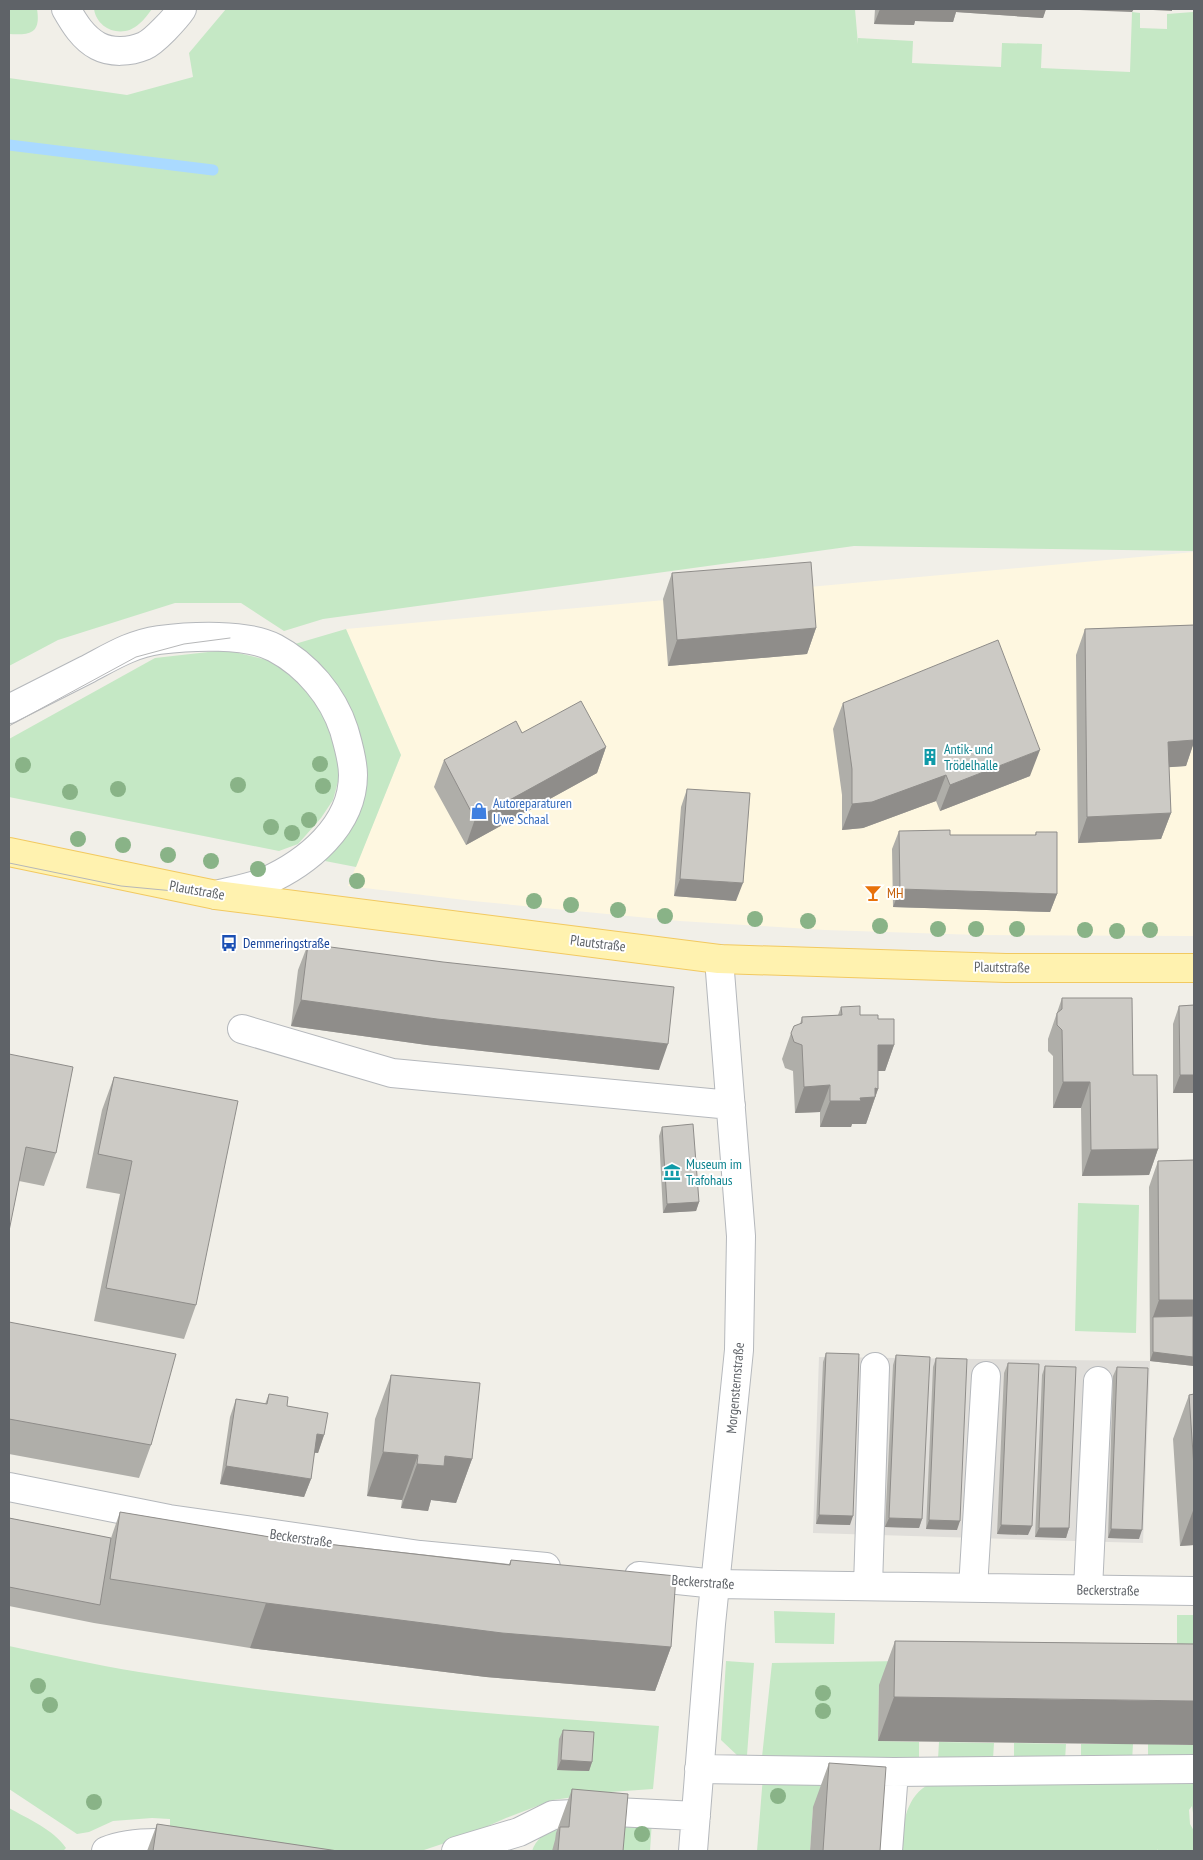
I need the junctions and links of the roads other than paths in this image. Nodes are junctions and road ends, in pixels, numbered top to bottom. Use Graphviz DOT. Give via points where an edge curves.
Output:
graph roads {
  1 [pos="66,9"];
  2 [pos="182,9"];
  3 [pos="9,709"];
  4 [pos="9,852"];
  5 [pos="216,894"];
  6 [pos="719,959"];
  7 [pos="1194,968"];
  8 [pos="242,1029"];
  9 [pos="731,1105"];
  10 [pos="875,1367"];
  11 [pos="986,1376"];
  12 [pos="1098,1382"];
  13 [pos="9,1487"];
  14 [pos="568,1570"];
  15 [pos="617,1574"];
  16 [pos="716,1584"];
  17 [pos="868,1586"];
  18 [pos="973,1588"];
  19 [pos="1088,1589"];
  20 [pos="1194,1591"];
  21 [pos="699,1769"];
  22 [pos="1194,1769"];
  23 [pos="894,1772"];
  24 [pos="696,1816"];
  25 [pos="106,1851"];
  26 [pos="239,1851"];
  27 [pos="456,1851"];
  28 [pos="693,1851"];
  29 [pos="888,1851"];
  1 -- 2 [label="street" via="78,30 98,46 118,52 145,46"];
  3 -- 5 [label="street" via="133,646 158,640 184,637 252,640 274,648 294,661 314,679 341,721 353,775 347,809 325,841 295,866 262,883"];
  4 -- 5 [label="main road, Plautstraße"];
  5 -- 6 [label="main road, Plautstraße"];
  6 -- 7 [label="main road, Plautstraße" via="1006,968"];
  6 -- 9 [label="street, Morgensternstraße"];
  8 -- 9 [label="street" via="392,1073"];
  9 -- 16 [label="street, Morgensternstraße" via="741,1236 739,1350"];
  10 -- 17 [label="street"];
  11 -- 18 [label="street"];
  12 -- 19 [label="street"];
  13 -- 14 [label="street, Beckerstraße" via="179,1520 420,1555"];
  15 -- 16 [label="street, Beckerstraße"];
  16 -- 17 [label="street, Beckerstraße"];
  16 -- 21 [label="street, Morgensternstraße"];
  17 -- 18 [label="street, Beckerstraße"];
  18 -- 19 [label="street, Beckerstraße"];
  19 -- 20 [label="street, Beckerstraße"];
  21 -- 23 [label="street"];
  21 -- 24 [label="street, Morgensternstraße"];
  22 -- 23 [label="street"];
  23 -- 29 [label="street"];
  24 -- 27 [label="street" via="616,1812 553,1815 519,1832"];
  24 -- 28 [label="street, Morgensternstraße"];
  25 -- 26 [label="street" via="156,1843"];
}
